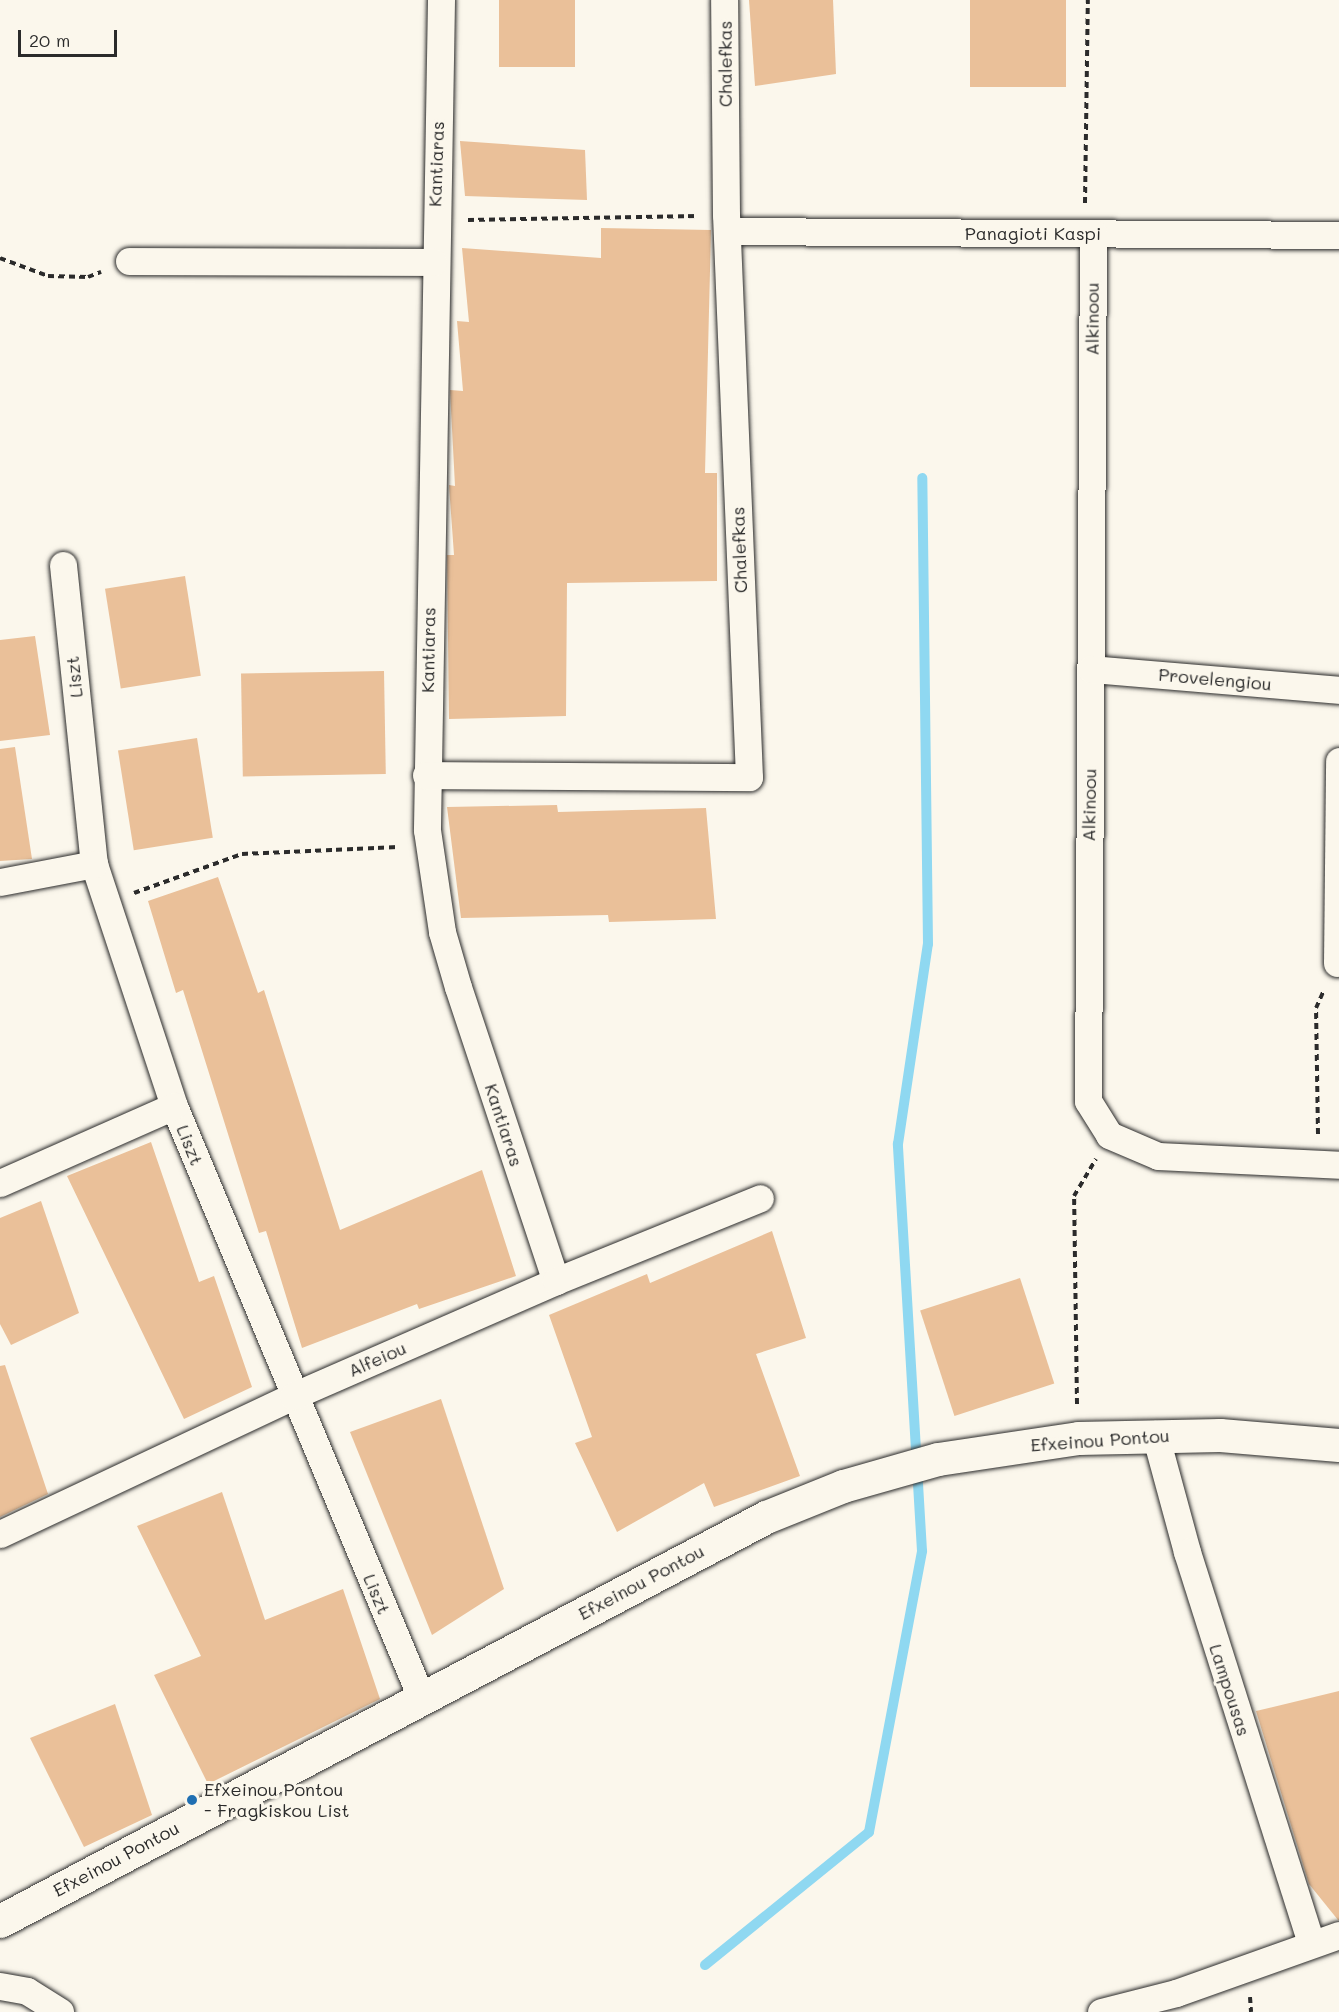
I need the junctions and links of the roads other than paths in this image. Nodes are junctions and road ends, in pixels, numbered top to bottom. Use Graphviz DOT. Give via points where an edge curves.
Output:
graph roads {
  1 [pos="441,0"];
  2 [pos="724,0"];
  3 [pos="726,223"];
  4 [pos="1089,233"];
  5 [pos="1339,235"];
  6 [pos="129,261"];
  7 [pos="434,262"];
  8 [pos="63,565"];
  9 [pos="1091,669"];
  10 [pos="1339,690"];
  11 [pos="1339,761"];
  12 [pos="426,775"];
  13 [pos="94,864"];
  14 [pos="0,882"];
  15 [pos="1337,963"];
  16 [pos="174,1106"];
  17 [pos="1329,1165"];
  18 [pos="0,1183"];
  19 [pos="760,1198"];
  20 [pos="556,1281"];
  21 [pos="293,1396"];
  22 [pos="1155,1434"];
  23 [pos="1339,1445"];
  24 [pos="0,1534"];
  25 [pos="421,1697"];
  26 [pos="0,1921"];
  27 [pos="1339,1935"];
  28 [pos="1311,1944"];
  29 [pos="0,1986"];
  30 [pos="60,2012"];
  31 [pos="1101,2012"];
  1 -- 7 [label="street, Kantiaras"];
  2 -- 3 [label="street, Chalefkas"];
  3 -- 4 [label="street, Panagioti Kaspi"];
  3 -- 12 [label="street, Chalefkas" via="749,777"];
  4 -- 5 [label="street, Panagioti Kaspi"];
  4 -- 9 [label="street, Alkinoou"];
  6 -- 7 [label="street"];
  7 -- 12 [label="street, Kantiaras"];
  8 -- 13 [label="street, Liszt"];
  9 -- 10 [label="street, Provelengiou"];
  9 -- 17 [label="street, Alkinoou" via="1086,1084 1092,1113 1109,1135 1140,1151 1174,1159"];
  11 -- 15 [label="street"];
  12 -- 20 [label="street, Kantiaras" via="429,845 442,932"];
  13 -- 14 [label="street"];
  13 -- 16 [label="street, Liszt"];
  16 -- 18 [label="street"];
  16 -- 21 [label="street, Liszt"];
  19 -- 20 [label="street, Alfeiou"];
  20 -- 21 [label="street, Alfeiou"];
  21 -- 24 [label="street, Alfeiou"];
  21 -- 25 [label="street, Liszt"];
  22 -- 23 [label="street, Efxeinou Pontou"];
  22 -- 25 [label="street, Efxeinou Pontou" via="1078,1438 897,1469 766,1517"];
  22 -- 28 [label="street, Lampousas" via="1186,1552"];
  25 -- 26 [label="street, Efxeinou Pontou"];
  27 -- 28 [label="street"];
  28 -- 31 [label="street" via="1176,1993"];
  29 -- 30 [label="street" via="27,1991"];
}
